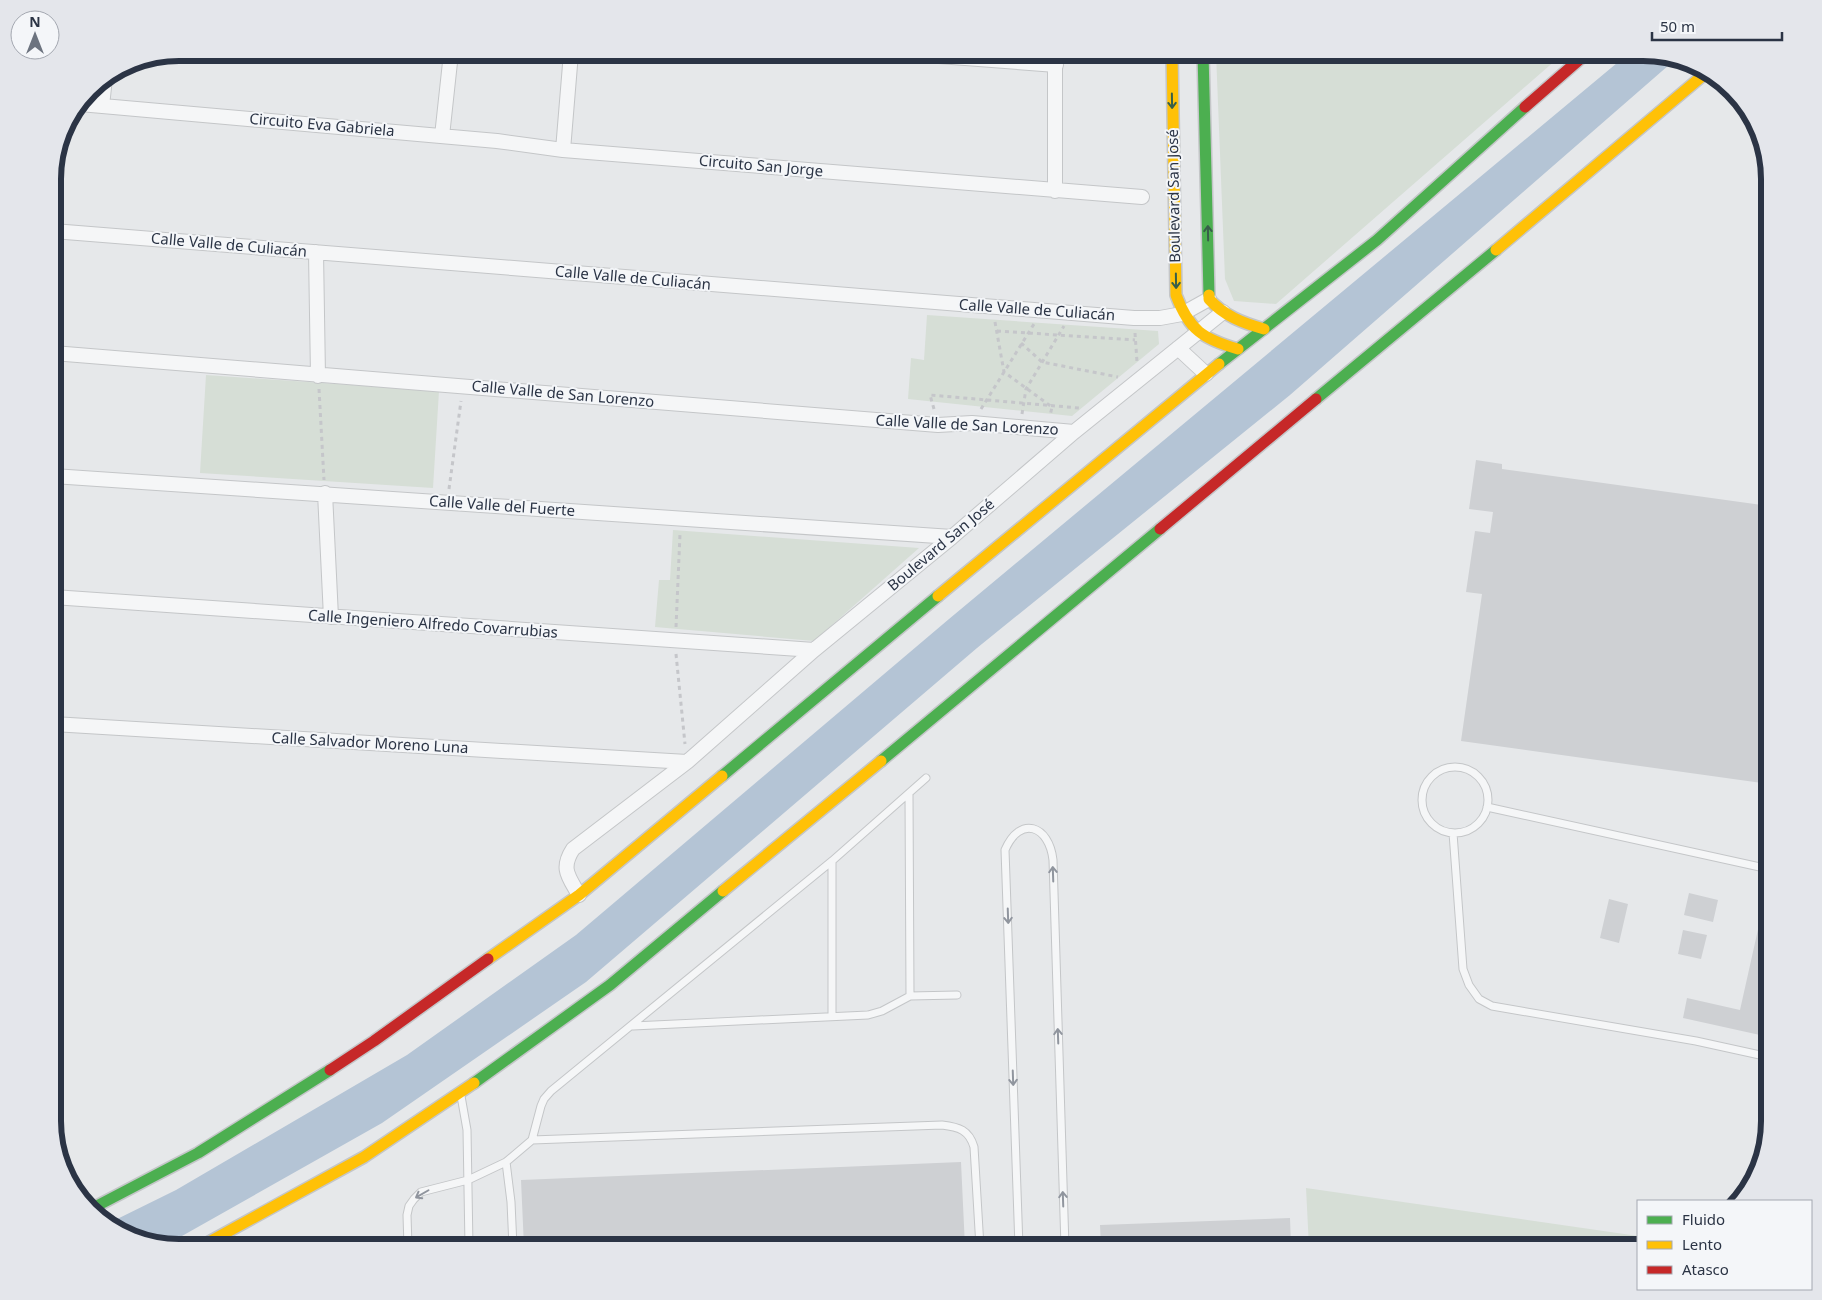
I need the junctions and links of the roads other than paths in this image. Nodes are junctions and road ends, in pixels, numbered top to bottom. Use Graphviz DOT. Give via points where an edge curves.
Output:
graph roads {
  1 [pos="449,61"];
  2 [pos="570,61"];
  3 [pos="1055,61"];
  4 [pos="1172,61"];
  5 [pos="1203,61"];
  6 [pos="1577,61"];
  7 [pos="1701,77"];
  8 [pos="104,89"];
  9 [pos="87,105"];
  10 [pos="102,106"];
  11 [pos="442,136"];
  12 [pos="563,150"];
  13 [pos="1055,191"];
  14 [pos="1142,197"];
  15 [pos="62,232"];
  16 [pos="316,252"];
  17 [pos="1209,299"];
  18 [pos="1223,312"];
  19 [pos="1182,314"];
  20 [pos="1264,329"];
  21 [pos="1197,332"];
  22 [pos="1178,348"];
  23 [pos="1238,349"];
  24 [pos="62,354"];
  25 [pos="1206,374"];
  26 [pos="318,376"];
  27 [pos="1074,432"];
  28 [pos="62,477"];
  29 [pos="325,493"];
  30 [pos="952,537"];
  31 [pos="62,598"];
  32 [pos="331,617"];
  33 [pos="814,650"];
  34 [pos="62,725"];
  35 [pos="687,762"];
  36 [pos="926,778"];
  37 [pos="909,794"];
  38 [pos="1487,807"];
  39 [pos="1453,832"];
  40 [pos="832,861"];
  41 [pos="1761,867"];
  42 [pos="579,895"];
  43 [pos="957,995"];
  44 [pos="910,996"];
  45 [pos="832,1016"];
  46 [pos="633,1026"];
  47 [pos="1761,1055"];
  48 [pos="460,1093"];
  49 [pos="532,1140"];
  50 [pos="506,1162"];
  51 [pos="468,1180"];
  52 [pos="98,1206"];
  53 [pos="216,1239"];
  54 [pos="408,1239"];
  55 [pos="469,1239"];
  56 [pos="513,1239"];
  57 [pos="979,1239"];
  58 [pos="1020,1239"];
  59 [pos="1065,1239"];
  1 -- 11 [label="street"];
  2 -- 12 [label="street"];
  3 -- 13 [label="street"];
  4 -- 19 [label="street, Boulevard San José, one-way" via="1176,295"];
  17 -- 5 [label="street, one-way"];
  6 -- 20 [label="street" via="1377,240"];
  7 -- 48 [label="street" via="610,985"];
  8 -- 10 [label="street"];
  9 -- 10 [label="street, Circuito Eva Gabriela"];
  10 -- 11 [label="street, Circuito Eva Gabriela"];
  11 -- 12 [label="street, Circuito Eva Gabriela"];
  12 -- 13 [label="street, Circuito San Jorge"];
  13 -- 14 [label="street, Circuito San Jorge"];
  15 -- 16 [label="street, Calle Valle de Culiacán"];
  16 -- 19 [label="street, Calle Valle de Culiacán" via="1134,318"];
  16 -- 26 [label="street"];
  17 -- 18 [label="street"];
  17 -- 19 [label="street, Calle Valle de Culiacán"];
  18 -- 20 [label="street" via="1241,323"];
  18 -- 21 [label="street, Boulevard San José"];
  19 -- 21 [label="street, Boulevard San José"];
  20 -- 23 [label="street"];
  21 -- 22 [label="street, Boulevard San José"];
  21 -- 23 [label="street, Boulevard San José" via="1216,343"];
  22 -- 25 [label="street"];
  22 -- 27 [label="street, Boulevard San José"];
  23 -- 25 [label="street"];
  24 -- 26 [label="street, Calle Valle de San Lorenzo"];
  25 -- 42 [label="street"];
  26 -- 27 [label="street, Calle Valle de San Lorenzo" via="938,425 972,423"];
  27 -- 30 [label="street, Boulevard San José"];
  28 -- 29 [label="street, Calle Valle del Fuerte"];
  29 -- 30 [label="street, Calle Valle del Fuerte"];
  29 -- 32 [label="street"];
  30 -- 33 [label="street, Boulevard San José"];
  31 -- 32 [label="street, Calle Ingeniero Alfredo Covarrubias"];
  32 -- 33 [label="street, Calle Ingeniero Alfredo Covarrubias"];
  33 -- 35 [label="street, Boulevard San José"];
  34 -- 35 [label="street, Calle Salvador Moreno Luna"];
  35 -- 42 [label="street, Boulevard San José" via="573,849 566,859 567,872"];
  36 -- 37 [label="lane"];
  37 -- 40 [label="lane"];
  37 -- 44 [label="lane"];
  38 -- 39 [label="lane" via="1475,826"];
  38 -- 39 [label="lane" via="1488,796 1478,776 1457,767 1435,774 1427,782 1422,804 1432,824"];
  38 -- 41 [label="lane"];
  39 -- 47 [label="lane" via="1463,969 1479,999 1492,1006"];
  40 -- 45 [label="lane"];
  40 -- 46 [label="lane"];
  42 -- 52 [label="street" via="374,1041 198,1153"];
  43 -- 44 [label="lane"];
  44 -- 45 [label="lane" via="868,1015"];
  45 -- 46 [label="lane"];
  46 -- 49 [label="lane" via="544,1099"];
  48 -- 51 [label="lane" via="467,1130"];
  48 -- 53 [label="street" via="364,1157"];
  49 -- 50 [label="lane"];
  49 -- 57 [label="lane" via="956,1126 965,1130 974,1147"];
  50 -- 51 [label="lane"];
  50 -- 56 [label="lane"];
  51 -- 54 [label="lane, one-way" via="432,1188 414,1198 407,1215"];
  51 -- 55 [label="lane"];
  59 -- 58 [label="lane, one-way" via="1053,860 1045,835 1034,828 1022,829 1010,837 1005,850"];
}
